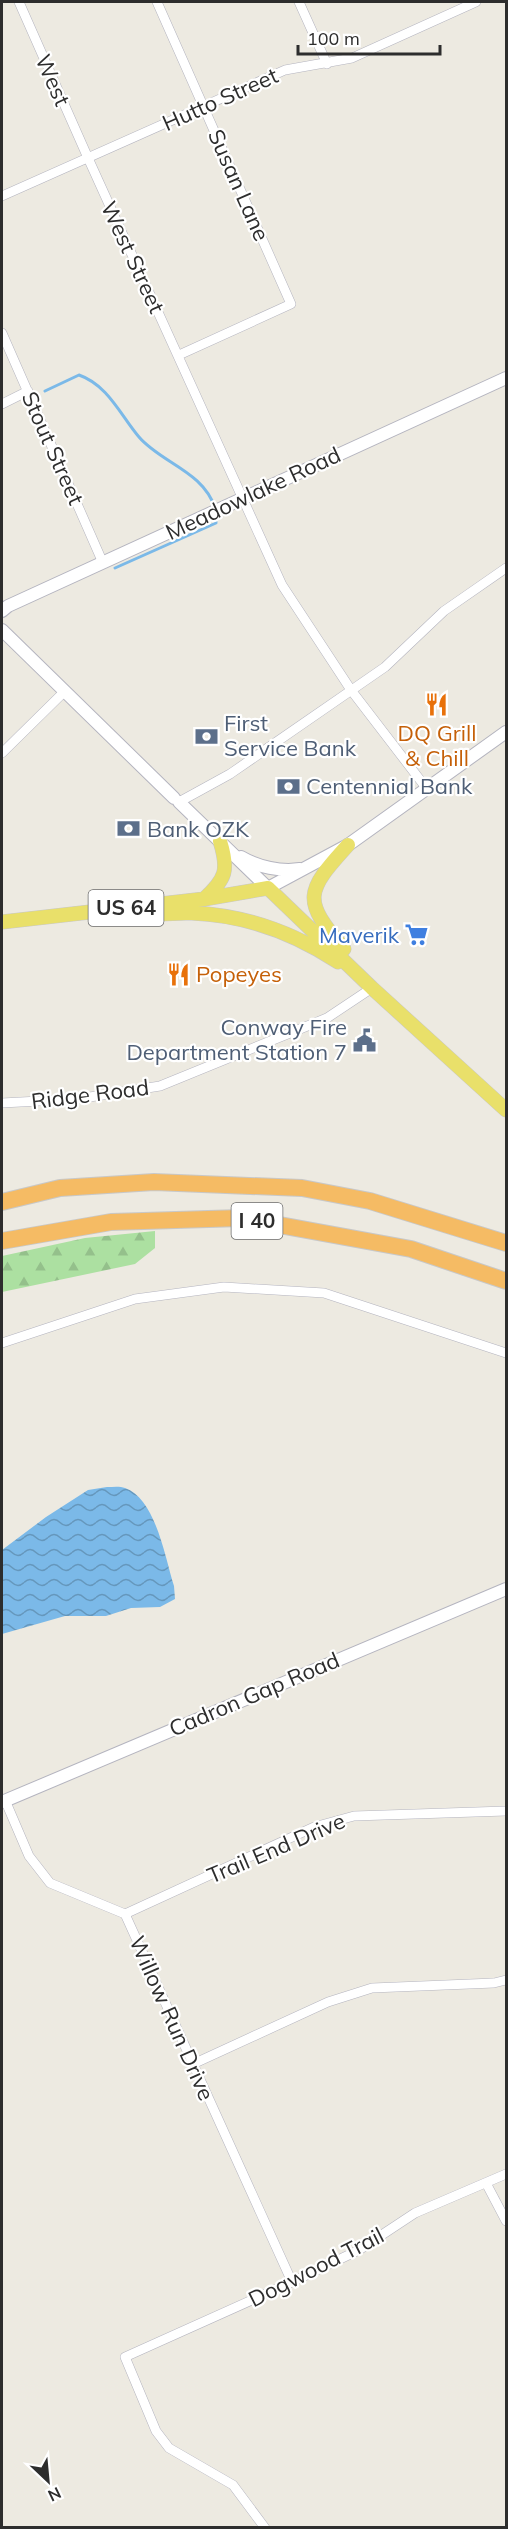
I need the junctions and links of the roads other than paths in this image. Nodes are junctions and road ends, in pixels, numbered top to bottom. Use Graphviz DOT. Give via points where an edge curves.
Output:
graph roads {
  1 [pos="19,2"];
  2 [pos="157,2"];
  3 [pos="299,2"];
  4 [pos="476,2"];
  5 [pos="327,64"];
  6 [pos="204,106"];
  7 [pos="88,158"];
  8 [pos="2,196"];
  9 [pos="2,333"];
  10 [pos="178,355"];
  11 [pos="507,378"];
  12 [pos="28,391"];
  13 [pos="2,404"];
  14 [pos="242,498"];
  15 [pos="103,563"];
  16 [pos="507,568"];
  17 [pos="2,611"];
  18 [pos="2,630"];
  19 [pos="351,690"];
  20 [pos="65,691"];
  21 [pos="507,732"];
  22 [pos="2,753"];
  23 [pos="427,789"];
  24 [pos="177,800"];
  25 [pos="220,841"];
  26 [pos="348,845"];
  27 [pos="234,853"];
  28 [pos="307,868"];
  29 [pos="268,888"];
  30 [pos="204,899"];
  31 [pos="47,917"];
  32 [pos="2,922"];
  33 [pos="372,987"];
  34 [pos="2,1103"];
  35 [pos="507,1110"];
  36 [pos="2,1202"];
  37 [pos="2,1241"];
  38 [pos="507,1243"];
  39 [pos="507,1281"];
  40 [pos="2,1343"];
  41 [pos="507,1353"];
  42 [pos="507,1589"];
  43 [pos="3,1801"];
  44 [pos="507,1811"];
  45 [pos="125,1914"];
  46 [pos="507,1980"];
  47 [pos="193,2064"];
  48 [pos="507,2174"];
  49 [pos="486,2183"];
  50 [pos="507,2222"];
  51 [pos="292,2283"];
  52 [pos="265,2528"];
  1 -- 7 [label="street, West"];
  2 -- 6 [label="street, Susan Lane"];
  3 -- 5 [label="street"];
  4 -- 5 [label="street, Hutto Street" via="352,58"];
  5 -- 6 [label="street, Hutto Street" via="285,70"];
  6 -- 7 [label="street, Hutto Street"];
  6 -- 10 [label="street, Susan Lane" via="291,304"];
  7 -- 8 [label="street, Hutto Street"];
  7 -- 10 [label="street, West Street"];
  9 -- 12 [label="street, Stout Street"];
  10 -- 14 [label="street"];
  11 -- 14 [label="street, Meadowlake Road"];
  12 -- 13 [label="street"];
  12 -- 15 [label="street, Stout Street"];
  14 -- 15 [label="street, Meadowlake Road"];
  14 -- 19 [label="street" via="282,585"];
  15 -- 17 [label="street, Meadowlake Road"];
  16 -- 19 [label="street" via="444,611 385,667"];
  18 -- 20 [label="street"];
  19 -- 23 [label="street"];
  19 -- 24 [label="street" via="230,774"];
  20 -- 22 [label="street"];
  20 -- 24 [label="street"];
  21 -- 23 [label="street"];
  23 -- 26 [label="street"];
  24 -- 25 [label="street"];
  25 -- 27 [label="street"];
  25 -- 30 [label="main road" via="226,860 224,877"];
  26 -- 28 [label="street"];
  26 -- 33 [label="main road" via="322,874 314,891 314,903 327,931"];
  27 -- 28 [label="street" via="270,867"];
  27 -- 29 [label="street"];
  28 -- 29 [label="street"];
  29 -- 30 [label="main road, US 64"];
  29 -- 33 [label="main road"];
  30 -- 31 [label="main road, US 64"];
  31 -- 32 [label="main road, US 64"];
  31 -- 33 [label="main road" via="189,912 231,916 280,931 335,960"];
  33 -- 34 [label="street, Ridge Road" via="327,1018 160,1086 78,1099"];
  33 -- 35 [label="main road"];
  36 -- 38 [label="highway, I 40" via="60,1188 154,1182 302,1188 370,1201"];
  37 -- 39 [label="highway, I 40" via="111,1222 241,1218 411,1249"];
  40 -- 41 [label="street" via="135,1299 224,1287 324,1293"];
  42 -- 43 [label="street, Cadron Gap Road"];
  43 -- 45 [label="street, Willow Run Drive" via="29,1856 50,1883"];
  44 -- 45 [label="street, Trail End Drive" via="354,1815 314,1827"];
  45 -- 47 [label="street, Willow Run Drive"];
  46 -- 47 [label="street" via="372,1988 328,2002"];
  47 -- 51 [label="street, Willow Run Drive"];
  48 -- 49 [label="street, Dogwood Trail"];
  49 -- 50 [label="street"];
  49 -- 51 [label="street, Dogwood Trail" via="415,2213 359,2250"];
  51 -- 52 [label="street, Dogwood Trail" via="125,2357 156,2431 169,2448 233,2485"];
}
